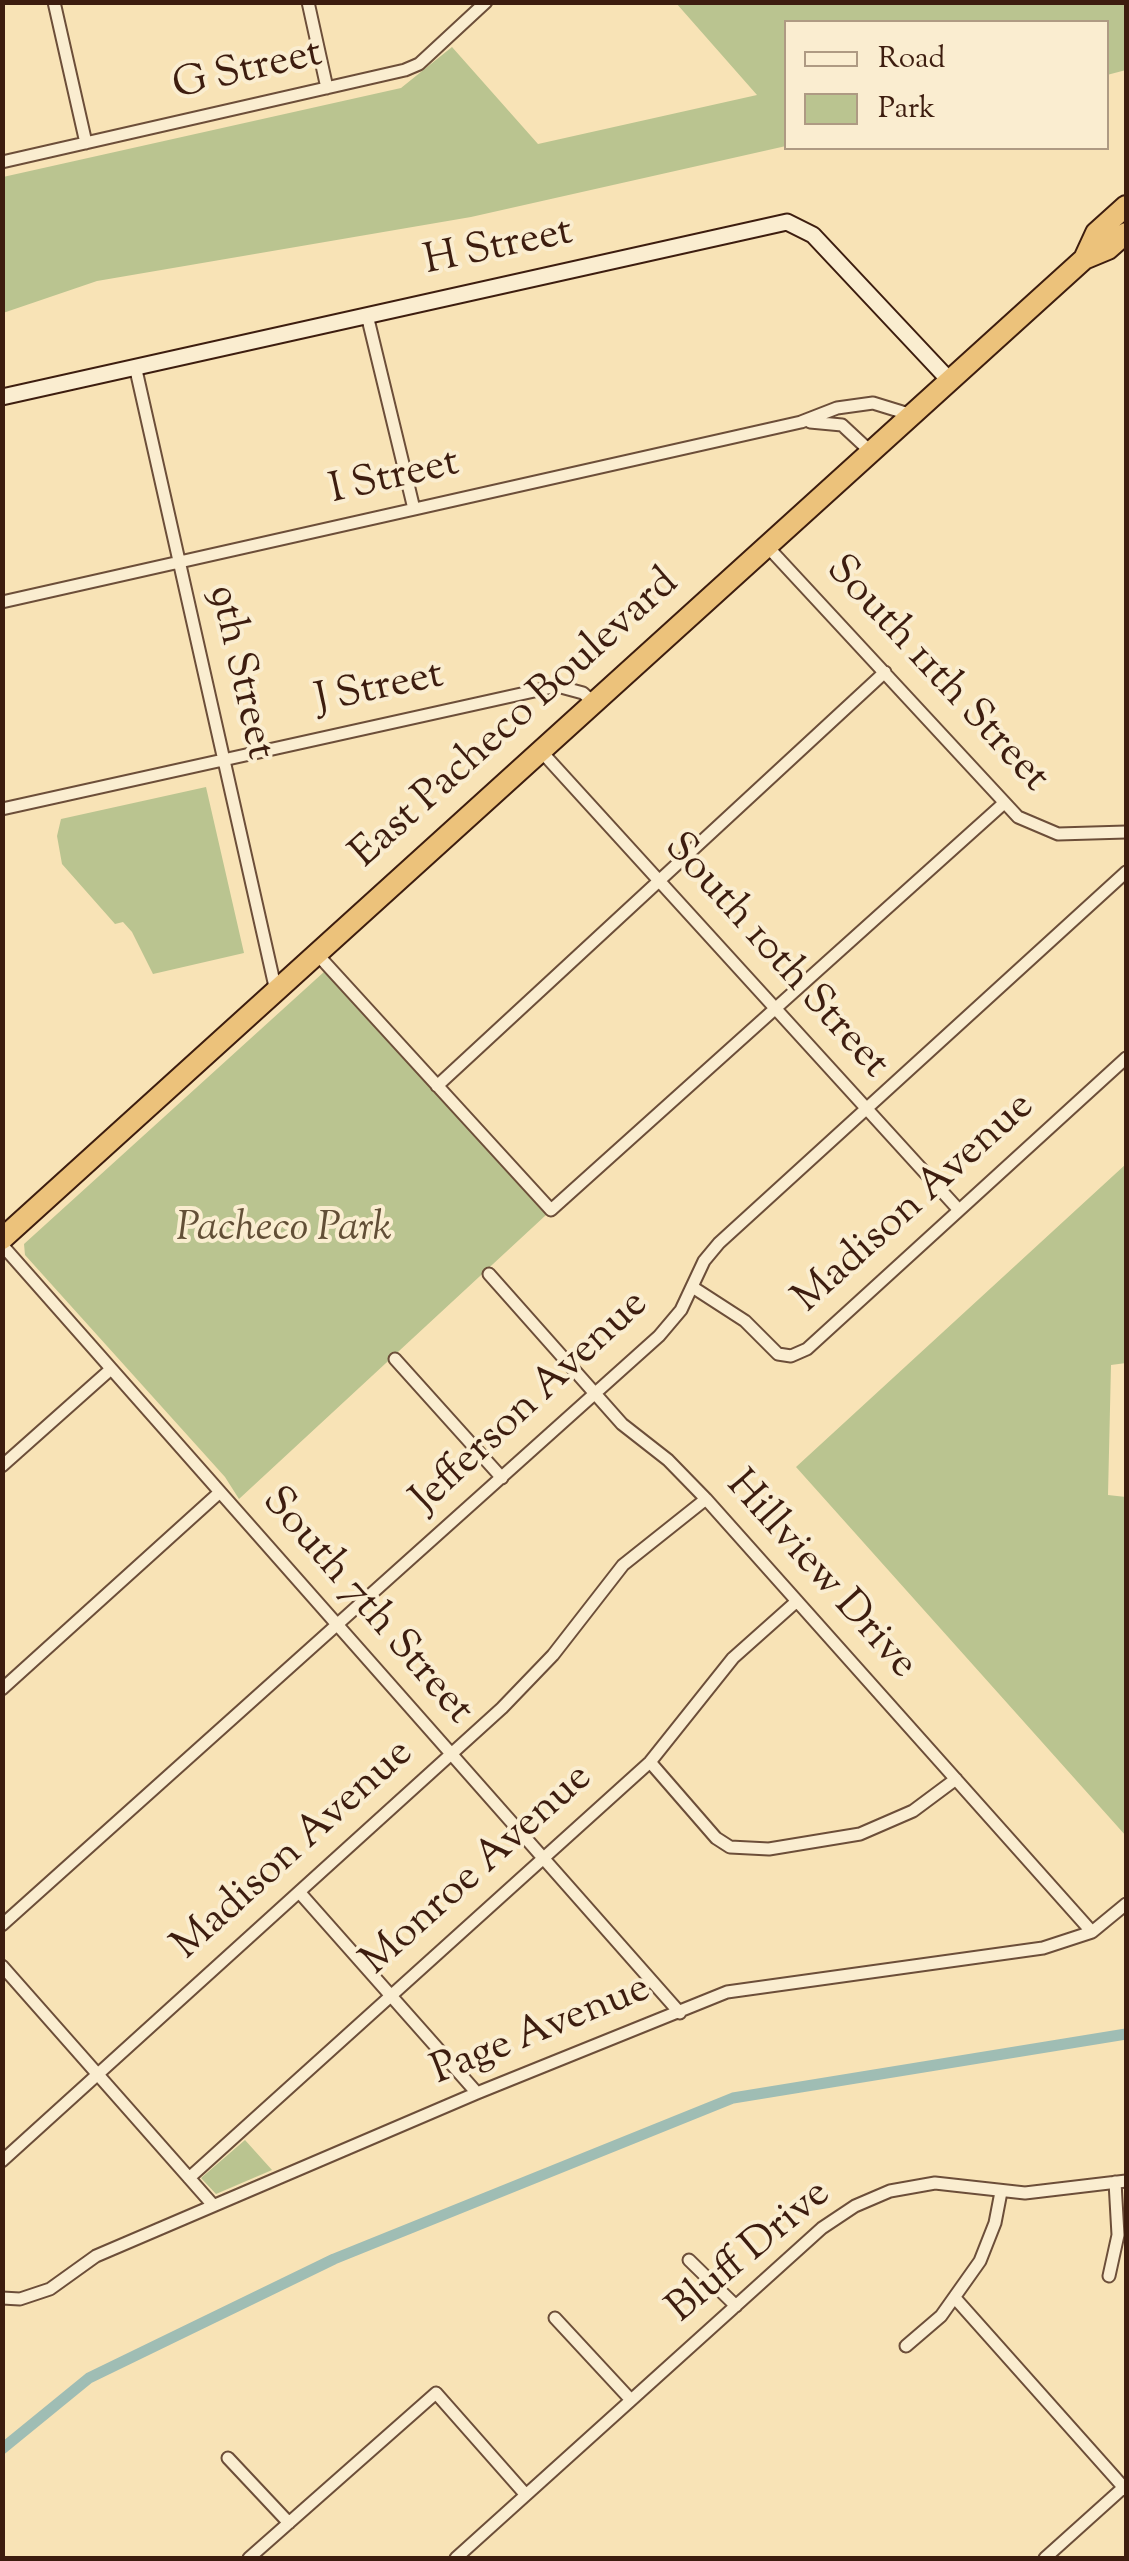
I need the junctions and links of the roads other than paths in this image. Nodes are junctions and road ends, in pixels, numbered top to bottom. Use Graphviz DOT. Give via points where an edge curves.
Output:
graph roads {
  1 [pos="54,2"];
  2 [pos="308,2"];
  3 [pos="479,5"];
  4 [pos="327,88"];
  5 [pos="86,143"];
  6 [pos="2,162"];
  7 [pos="1126,206"];
  8 [pos="1126,233"];
  9 [pos="1084,259"];
  10 [pos="367,315"];
  11 [pos="136,370"];
  12 [pos="950,381"];
  13 [pos="2,397"];
  14 [pos="912,415"];
  15 [pos="801,422"];
  16 [pos="871,452"];
  17 [pos="414,509"];
  18 [pos="766,545"];
  19 [pos="178,562"];
  20 [pos="2,602"];
  21 [pos="885,672"];
  22 [pos="593,702"];
  23 [pos="540,750"];
  24 [pos="225,758"];
  25 [pos="1003,804"];
  26 [pos="2,809"];
  27 [pos="1126,832"];
  28 [pos="1126,872"];
  29 [pos="661,881"];
  30 [pos="317,954"];
  31 [pos="276,991"];
  32 [pos="775,1007"];
  33 [pos="1126,1058"];
  34 [pos="437,1086"];
  35 [pos="866,1108"];
  36 [pos="958,1209"];
  37 [pos="2,1242"];
  38 [pos="488,1274"];
  39 [pos="694,1288"];
  40 [pos="395,1359"];
  41 [pos="111,1369"];
  42 [pos="594,1394"];
  43 [pos="2,1466"];
  44 [pos="502,1478"];
  45 [pos="220,1492"];
  46 [pos="706,1499"];
  47 [pos="797,1601"];
  48 [pos="336,1626"];
  49 [pos="2,1690"];
  50 [pos="450,1754"];
  51 [pos="650,1762"];
  52 [pos="956,1779"];
  53 [pos="540,1858"];
  54 [pos="300,1893"];
  55 [pos="1126,1904"];
  56 [pos="2,1925"];
  57 [pos="1092,1932"];
  58 [pos="2,1966"];
  59 [pos="390,1997"];
  60 [pos="680,2013"];
  61 [pos="98,2074"];
  62 [pos="477,2093"];
  63 [pos="2,2161"];
  64 [pos="189,2178"];
  65 [pos="1121,2182"];
  66 [pos="1001,2192"];
  67 [pos="214,2206"];
  68 [pos="689,2260"];
  69 [pos="1110,2276"];
  70 [pos="2,2298"];
  71 [pos="954,2298"];
  72 [pos="736,2306"];
  73 [pos="555,2318"];
  74 [pos="906,2346"];
  75 [pos="631,2400"];
  76 [pos="228,2458"];
  77 [pos="1125,2489"];
  78 [pos="526,2495"];
  79 [pos="289,2523"];
  80 [pos="249,2558"];
  81 [pos="456,2558"];
  82 [pos="1045,2558"];
  1 -- 5 [label="street"];
  2 -- 4 [label="street"];
  3 -- 4 [label="street, G Street" via="419,64"];
  4 -- 5 [label="street, G Street"];
  5 -- 6 [label="street, G Street"];
  7 -- 9 [label="highway, East Pacheco Boulevard" via="1096,233"];
  8 -- 9 [label="highway, East Pacheco Boulevard"];
  9 -- 12 [label="highway, East Pacheco Boulevard"];
  10 -- 11 [label="street, H Street"];
  10 -- 12 [label="street, H Street" via="787,222 813,235"];
  10 -- 17 [label="street"];
  11 -- 13 [label="street, H Street"];
  11 -- 19 [label="street, 9th Street"];
  12 -- 14 [label="highway, East Pacheco Boulevard"];
  14 -- 15 [label="street, I Street" via="874,404 836,408"];
  14 -- 16 [label="highway, East Pacheco Boulevard"];
  15 -- 16 [label="street, I Street" via="842,425"];
  15 -- 17 [label="street, I Street"];
  16 -- 18 [label="highway, East Pacheco Boulevard"];
  17 -- 19 [label="street, I Street"];
  18 -- 21 [label="street, South 11th Street"];
  18 -- 22 [label="highway, East Pacheco Boulevard"];
  19 -- 20 [label="street, I Street"];
  19 -- 24 [label="street, 9th Street"];
  21 -- 25 [label="street, South 11th Street"];
  21 -- 29 [label="street"];
  22 -- 23 [label="highway, East Pacheco Boulevard"];
  22 -- 24 [label="street, J Street" via="557,686"];
  23 -- 29 [label="street, South 10th Street"];
  23 -- 30 [label="highway, East Pacheco Boulevard"];
  24 -- 26 [label="street, J Street"];
  24 -- 31 [label="street, 9th Street"];
  25 -- 27 [label="street, South 11th Street" via="1058,834"];
  25 -- 32 [label="street"];
  28 -- 35 [label="street, Jefferson Avenue"];
  29 -- 32 [label="street, South 10th Street"];
  29 -- 34 [label="street"];
  30 -- 31 [label="highway, East Pacheco Boulevard"];
  30 -- 34 [label="street"];
  31 -- 37 [label="highway, East Pacheco Boulevard"];
  32 -- 34 [label="street" via="551,1210"];
  32 -- 35 [label="street, South 10th Street"];
  33 -- 36 [label="street, Madison Avenue"];
  35 -- 36 [label="street, South 10th Street"];
  35 -- 39 [label="street, Jefferson Avenue" via="719,1243"];
  36 -- 39 [label="street, Madison Avenue" via="807,1349 790,1356 778,1354 733,1312"];
  37 -- 41 [label="street, South 7th Street"];
  38 -- 42 [label="street, Hillview Drive"];
  39 -- 42 [label="street, Jefferson Avenue" via="659,1336"];
  40 -- 44 [label="street"];
  41 -- 43 [label="street"];
  41 -- 45 [label="street, South 7th Street"];
  42 -- 44 [label="street, Jefferson Avenue"];
  42 -- 46 [label="street, Hillview Drive"];
  44 -- 48 [label="street, Jefferson Avenue"];
  45 -- 48 [label="street, South 7th Street"];
  45 -- 49 [label="street"];
  46 -- 47 [label="street, Hillview Drive"];
  46 -- 50 [label="street, Madison Avenue" via="623,1565 524,1687"];
  47 -- 51 [label="street, Monroe Avenue" via="733,1658"];
  47 -- 52 [label="street, Hillview Drive"];
  48 -- 50 [label="street, South 7th Street"];
  48 -- 56 [label="street, Jefferson Avenue"];
  50 -- 53 [label="street, South 7th Street"];
  50 -- 54 [label="street, Madison Avenue"];
  51 -- 52 [label="street" via="730,1847 860,1834 914,1811"];
  51 -- 53 [label="street, Monroe Avenue"];
  52 -- 57 [label="street, Hillview Drive"];
  53 -- 59 [label="street, Monroe Avenue"];
  53 -- 60 [label="street, South 7th Street"];
  54 -- 59 [label="street"];
  54 -- 61 [label="street, Madison Avenue"];
  55 -- 57 [label="street, Page Avenue"];
  57 -- 60 [label="street, Page Avenue" via="1043,1948 728,1992"];
  58 -- 61 [label="street"];
  59 -- 62 [label="street"];
  59 -- 64 [label="street, Monroe Avenue"];
  60 -- 62 [label="street, Page Avenue"];
  61 -- 63 [label="street, Madison Avenue"];
  61 -- 64 [label="street"];
  62 -- 67 [label="street, Page Avenue"];
  64 -- 67 [label="street"];
  65 -- 66 [label="street, Bluff Drive"];
  65 -- 69 [label="street"];
  66 -- 71 [label="street" via="989,2243"];
  66 -- 72 [label="street, Bluff Drive" via="935,2183 872,2198 836,2217"];
  67 -- 70 [label="street, Page Avenue" via="96,2256 50,2288"];
  68 -- 72 [label="street"];
  71 -- 74 [label="street"];
  71 -- 77 [label="street"];
  72 -- 75 [label="street, Bluff Drive"];
  73 -- 75 [label="street"];
  75 -- 78 [label="street, Bluff Drive"];
  76 -- 79 [label="street"];
  77 -- 82 [label="street"];
  78 -- 79 [label="street" via="436,2393"];
  78 -- 81 [label="street, Bluff Drive"];
  79 -- 80 [label="street"];
}
